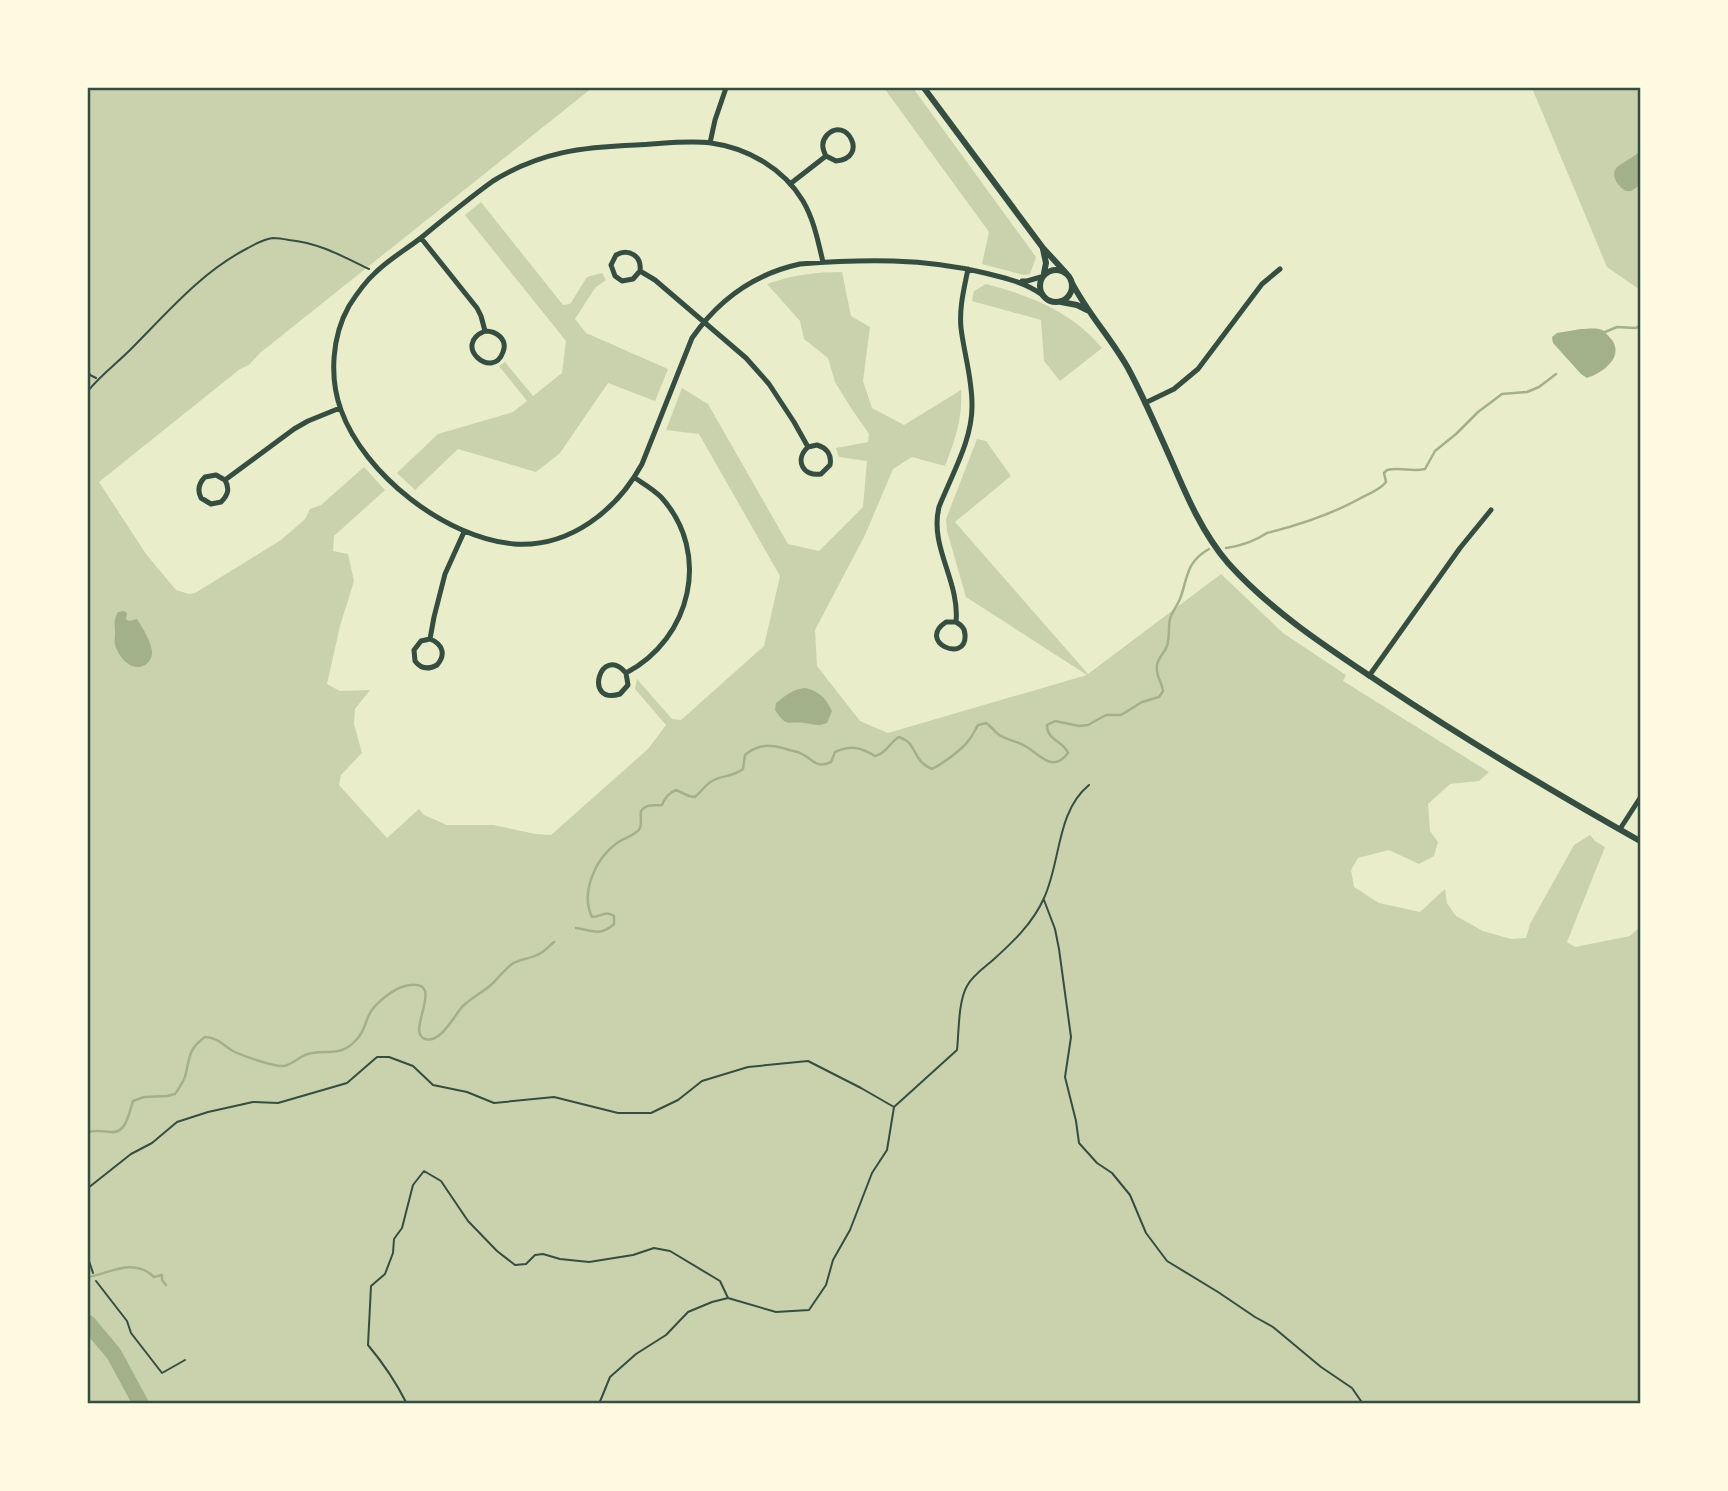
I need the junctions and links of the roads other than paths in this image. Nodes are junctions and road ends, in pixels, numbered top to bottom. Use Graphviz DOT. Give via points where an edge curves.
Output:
graph roads {
  1 [pos="726,88"];
  2 [pos="924,88"];
  3 [pos="710,143"];
  4 [pos="826,156"];
  5 [pos="790,184"];
  6 [pos="421,238"];
  7 [pos="1043,247"];
  8 [pos="823,262"];
  9 [pos="968,269"];
  10 [pos="1280,269"];
  11 [pos="640,271"];
  12 [pos="1066,273"];
  13 [pos="1042,276"];
  14 [pos="1016,281"];
  15 [pos="1072,281"];
  16 [pos="1041,294"];
  17 [pos="1059,302"];
  18 [pos="1089,311"];
  19 [pos="703,322"];
  20 [pos="485,331"];
  21 [pos="1145,403"];
  22 [pos="340,408"];
  23 [pos="808,447"];
  24 [pos="635,478"];
  25 [pos="225,480"];
  26 [pos="1491,510"];
  27 [pos="464,532"];
  28 [pos="956,622"];
  29 [pos="430,639"];
  30 [pos="626,673"];
  31 [pos="1369,676"];
  32 [pos="1640,798"];
  33 [pos="1620,830"];
  34 [pos="1640,841"];
  1 -- 3 [label="street"];
  2 -- 7 [label="street"];
  3 -- 5 [label="street" via="759,159"];
  3 -- 6 [label="street" via="594,147 537,160 493,181"];
  4 -- 4 [label="street" via="836,161 846,158 853,148 851,137 840,130 829,133 822,144"];
  4 -- 5 [label="street"];
  5 -- 8 [label="street" via="810,216"];
  6 -- 20 [label="street" via="477,308"];
  6 -- 22 [label="street" via="376,272 349,308 334,356"];
  7 -- 12 [label="street"];
  7 -- 13 [label="street" via="1046,263"];
  8 -- 9 [label="street" via="901,261"];
  8 -- 19 [label="street" via="786,267 754,280"];
  9 -- 14 [label="street"];
  9 -- 28 [label="street" via="960,313 971,417 939,506 936,527 957,602"];
  10 -- 21 [label="street" via="1262,284 1198,369 1174,389"];
  11 -- 11 [label="street" via="637,257 631,253 616,255 611,265 622,281 633,279"];
  11 -- 19 [label="street"];
  12 -- 13 [label="street" via="1054,269"];
  12 -- 15 [label="street"];
  13 -- 14 [label="street"];
  13 -- 16 [label="street"];
  14 -- 16 [label="street"];
  15 -- 17 [label="street" via="1071,292"];
  15 -- 18 [label="street"];
  16 -- 17 [label="street"];
  17 -- 18 [label="street"];
  18 -- 21 [label="street"];
  19 -- 23 [label="street" via="769,384"];
  19 -- 24 [label="street" via="685,353"];
  20 -- 20 [label="street" via="497,333 504,344 503,354 491,363 479,360 472,348 476,336"];
  21 -- 31 [label="street" via="1191,505 1227,562 1280,612"];
  22 -- 25 [label="street" via="278,439"];
  22 -- 27 [label="street" via="363,449 392,483"];
  23 -- 23 [label="street" via="822,447 830,456 830,466 821,474 810,474 802,465"];
  24 -- 27 [label="street" via="607,511 557,538 517,544"];
  24 -- 30 [label="street" via="660,497 679,525 686,542 689,578 676,626 657,651"];
  25 -- 25 [label="street" via="228,494 221,502 211,504 201,498 199,489 205,477 216,475"];
  26 -- 31 [label="street"];
  27 -- 29 [label="street" via="445,574"];
  28 -- 28 [label="street" via="963,627 965,639 957,648 943,647 938,630 946,622"];
  29 -- 29 [label="street" via="414,650 415,661 423,668 437,665 442,656 441,647"];
  30 -- 30 [label="street" via="628,685 621,694 610,695 598,685 605,668 619,666"];
  31 -- 33 [label="street"];
  32 -- 33 [label="street"];
  33 -- 34 [label="street"];
}
